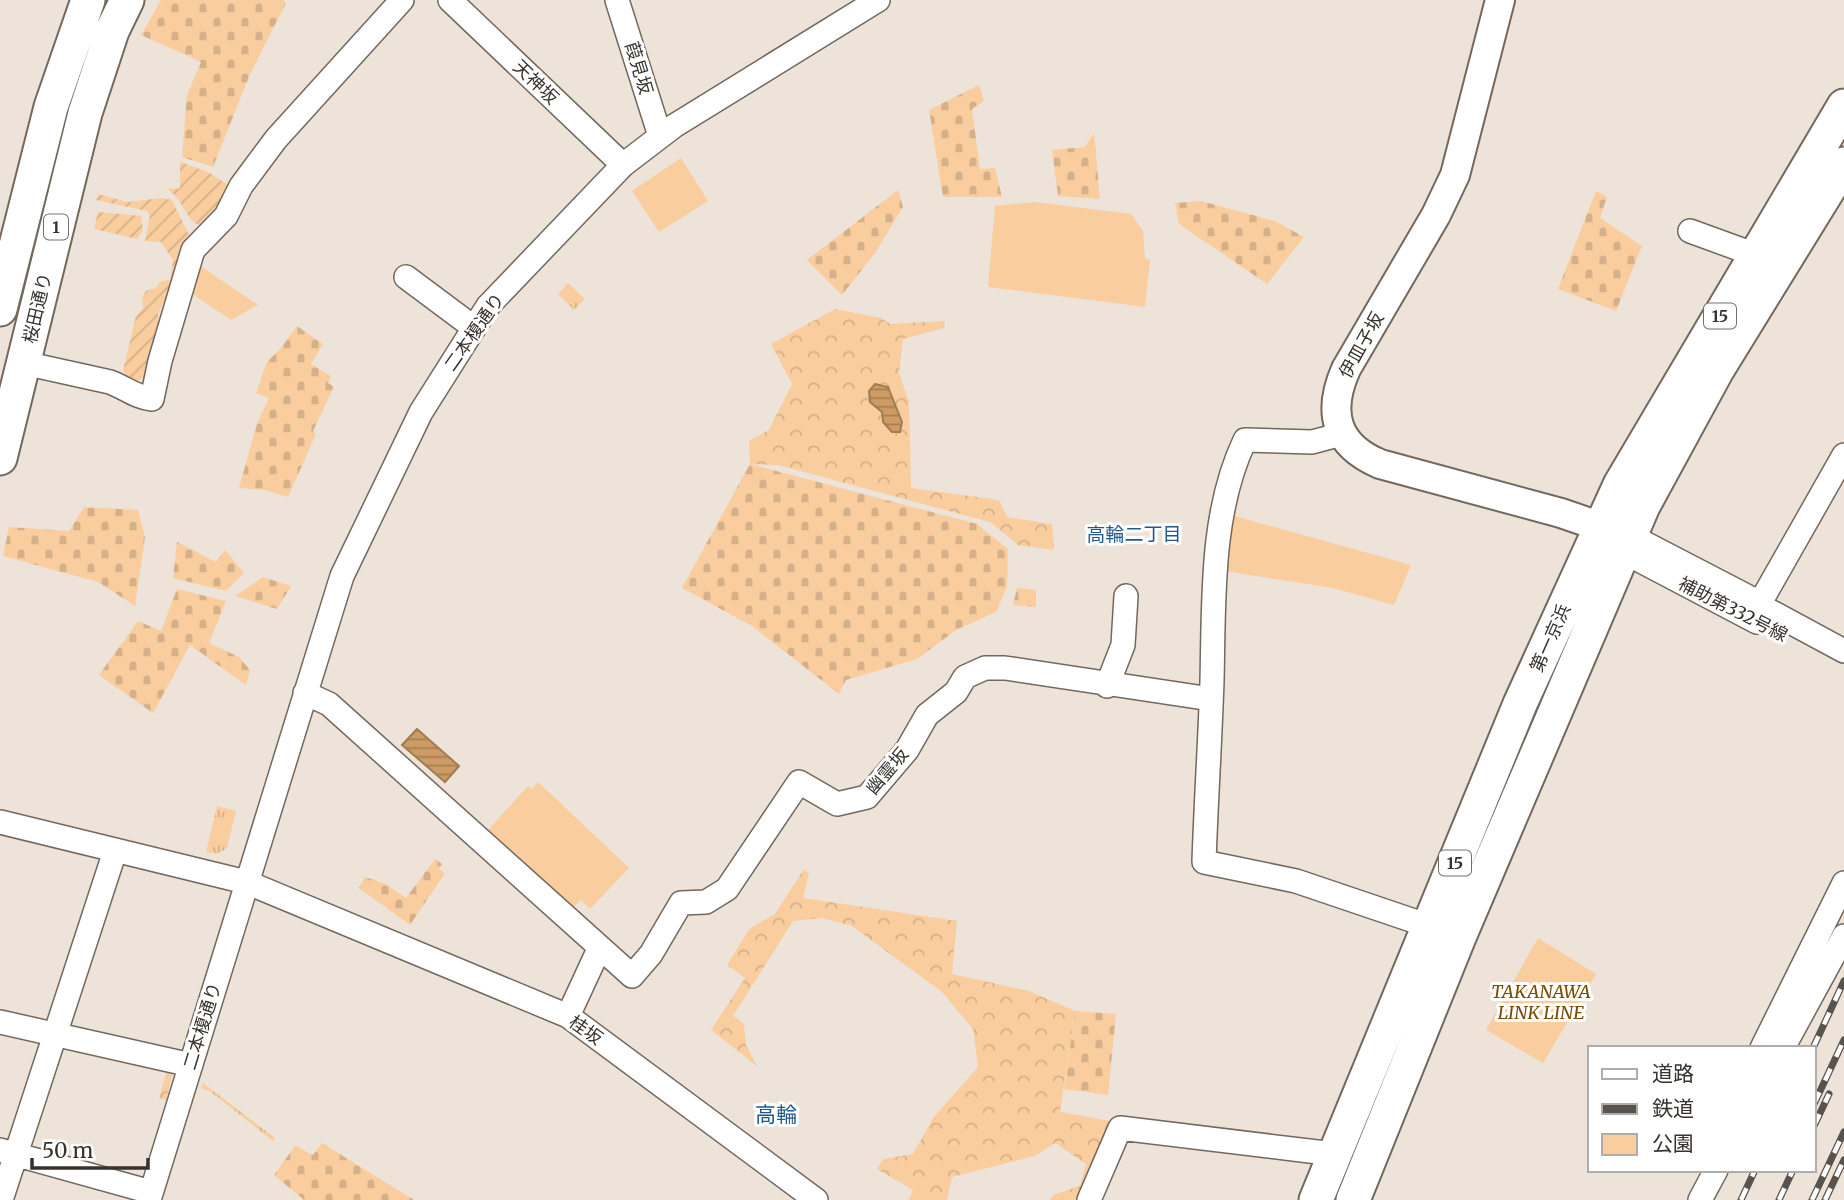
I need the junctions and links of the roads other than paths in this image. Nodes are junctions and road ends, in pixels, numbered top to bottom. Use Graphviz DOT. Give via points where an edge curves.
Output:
graph roads {
  1 [pos="88,0"];
  2 [pos="127,0"];
  3 [pos="402,0"];
  4 [pos="450,0"];
  5 [pos="617,0"];
  6 [pos="878,0"];
  7 [pos="1500,0"];
  8 [pos="1844,106"];
  9 [pos="660,135"];
  10 [pos="1844,164"];
  11 [pos="623,165"];
  12 [pos="1690,232"];
  13 [pos="1756,255"];
  14 [pos="407,277"];
  15 [pos="0,311"];
  16 [pos="34,321"];
  17 [pos="473,327"];
  18 [pos="24,363"];
  19 [pos="1342,434"];
  20 [pos="1844,455"];
  21 [pos="0,458"];
  22 [pos="1617,538"];
  23 [pos="1126,596"];
  24 [pos="1844,649"];
  25 [pos="1844,667"];
  26 [pos="1107,686"];
  27 [pos="305,693"];
  28 [pos="1211,699"];
  29 [pos="0,822"];
  30 [pos="115,851"];
  31 [pos="246,882"];
  32 [pos="1844,883"];
  33 [pos="1429,926"];
  34 [pos="1844,936"];
  35 [pos="599,949"];
  36 [pos="568,1016"];
  37 [pos="0,1022"];
  38 [pos="55,1033"];
  39 [pos="1763,1046"];
  40 [pos="1784,1046"];
  41 [pos="191,1065"];
  42 [pos="9,1153"];
  43 [pos="1334,1154"];
  44 [pos="1697,1172"];
  45 [pos="1715,1172"];
  46 [pos="150,1196"];
  47 [pos="1,1200"];
  48 [pos="816,1200"];
  49 [pos="1089,1200"];
  50 [pos="1316,1200"];
  51 [pos="1353,1200"];
  52 [pos="1684,1200"];
  53 [pos="1700,1200"];
  1 -- 15 [label="highway, 桜田通り / 1" via="51,107"];
  2 -- 16 [label="highway, 桜田通り / 1" via="94,81"];
  3 -- 18 [label="street" via="276,139 241,186 226,216 193,250 152,399 134,397 110,382"];
  4 -- 11 [label="street, 天神坂"];
  5 -- 9 [label="street, 葭見坂"];
  6 -- 9 [label="street, 二本榎通り"];
  7 -- 19 [label="main road, 伊皿子坂" via="1455,175 1339,383 1335,403"];
  8 -- 13 [label="highway, 第一京浜 / 15"];
  9 -- 11 [label="street, 二本榎通り"];
  10 -- 22 [label="highway, 第一京浜 / 15"];
  11 -- 17 [label="street, 二本榎通り"];
  12 -- 13 [label="street"];
  13 -- 22 [label="highway, 第一京浜 / 15" via="1620,485"];
  14 -- 17 [label="street"];
  15 -- 16 [label="highway"];
  16 -- 18 [label="highway, 桜田通り / 1"];
  17 -- 27 [label="street, 二本榎通り" via="401,448 342,576"];
  18 -- 21 [label="highway, 桜田通り / 1"];
  19 -- 22 [label="main road" via="1359,453 1387,467 1561,513"];
  19 -- 28 [label="street" via="1312,442 1245,440 1235,460 1215,572"];
  20 -- 22 [label="street" via="1760,603"];
  22 -- 24 [label="street, 補助第332号線"];
  22 -- 25 [label="street, 補助第332号線"];
  22 -- 33 [label="highway, 第一京浜 / 15" via="1520,704"];
  22 -- 51 [label="highway, 第一京浜 / 15"];
  23 -- 26 [label="street" via="1123,645"];
  26 -- 28 [label="street, 幽霊坂"];
  26 -- 35 [label="street, 幽霊坂" via="1005,668 985,668 965,677 956,692 927,715 907,750 867,797 837,804 799,782 727,889 706,902 681,903 651,954 632,976"];
  27 -- 31 [label="street, 二本榎通り"];
  27 -- 35 [label="street" via="329,704"];
  28 -- 33 [label="street" via="1204,862 1296,881"];
  29 -- 30 [label="street"];
  30 -- 31 [label="street"];
  30 -- 38 [label="street"];
  31 -- 36 [label="street, 桂坂"];
  31 -- 41 [label="street, 二本榎通り"];
  32 -- 39 [label="street"];
  33 -- 43 [label="highway, 第一京浜 / 15"];
  34 -- 40 [label="street"];
  35 -- 36 [label="street"];
  36 -- 48 [label="street, 桂坂"];
  37 -- 38 [label="street"];
  38 -- 41 [label="street"];
  38 -- 42 [label="street"];
  41 -- 46 [label="street, 二本榎通り"];
  42 -- 46 [label="street"];
  42 -- 47 [label="street"];
  43 -- 49 [label="street" via="1120,1128"];
  43 -- 50 [label="highway, 第一京浜 / 15"];
  44 -- 52 [label="street"];
  45 -- 53 [label="street"];
}
